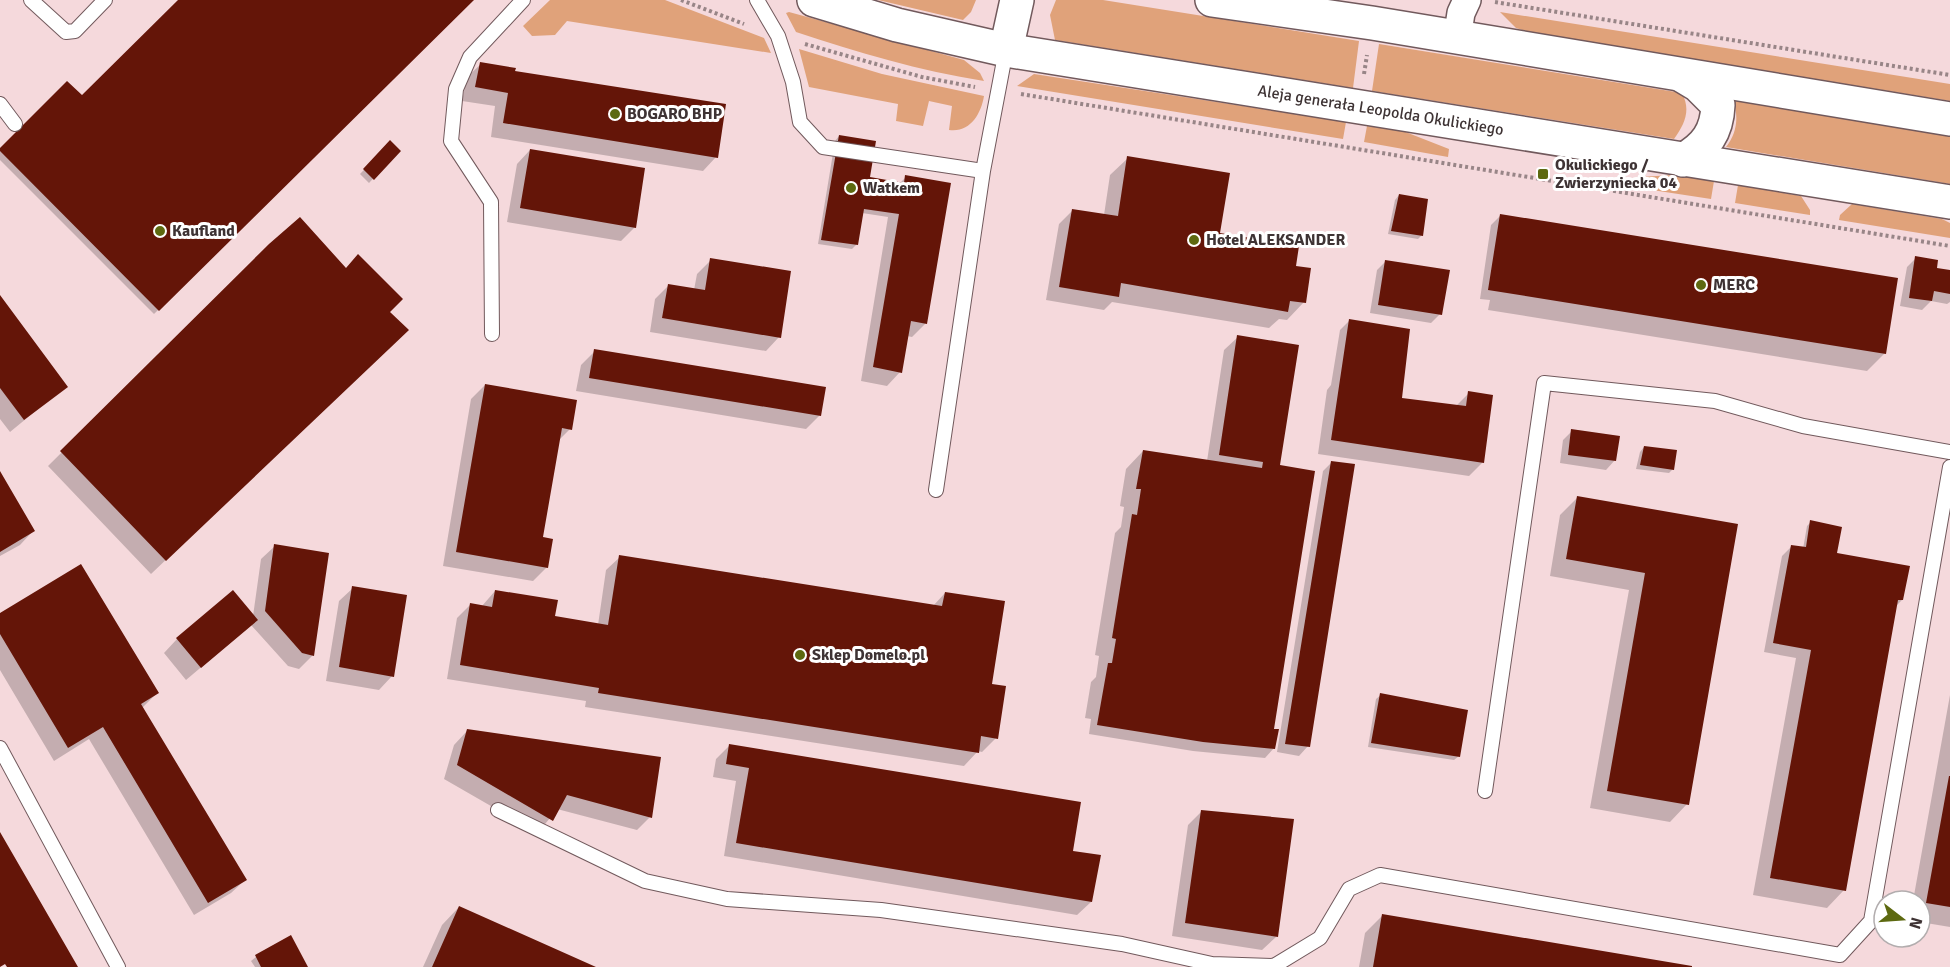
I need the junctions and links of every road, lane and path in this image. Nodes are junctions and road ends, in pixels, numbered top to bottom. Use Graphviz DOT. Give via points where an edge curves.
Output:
graph roads {
  1 [pos="31,0"];
  2 [pos="105,0"];
  3 [pos="523,0"];
  4 [pos="681,0"];
  5 [pos="757,0"];
  6 [pos="814,0"];
  7 [pos="1017,0"];
  8 [pos="1212,0"];
  9 [pos="1467,0"];
  10 [pos="1498,3"];
  11 [pos="751,26"];
  12 [pos="1457,39"];
  13 [pos="797,41"];
  14 [pos="1006,50"];
  15 [pos="1368,52"];
  16 [pos="1679,74"];
  17 [pos="1950,75"];
  18 [pos="1363,80"];
  19 [pos="985,88"];
  20 [pos="1016,93"];
  21 [pos="0,104"];
  22 [pos="1950,118"];
  23 [pos="15,124"];
  24 [pos="1683,160"];
  25 [pos="983,171"];
  26 [pos="1950,202"];
  27 [pos="1950,246"];
  28 [pos="492,334"];
  29 [pos="1950,452"];
  30 [pos="1950,467"];
  31 [pos="936,490"];
  32 [pos="0,748"];
  33 [pos="1485,791"];
  34 [pos="498,810"];
  35 [pos="118,967"];
  1 -- 2 [label="lane" via="66,32 75,31"];
  3 -- 28 [label="lane" via="470,57 456,88 451,141 491,202"];
  4 -- 11 [label="path"];
  5 -- 25 [label="lane" via="778,36 793,82 800,122 823,147"];
  6 -- 14 [label="main road, Aleja generała Leopolda Okulickiego" via="897,25"];
  7 -- 14 [label="main road"];
  8 -- 12 [label="main road"];
  9 -- 12 [label="street"];
  10 -- 17 [label="path"];
  12 -- 16 [label="main road"];
  13 -- 19 [label="path" via="922,77"];
  14 -- 24 [label="main road, Aleja generała Leopolda Okulickiego"];
  14 -- 25 [label="lane"];
  15 -- 18 [label="path"];
  16 -- 22 [label="main road"];
  16 -- 24 [label="main road" via="1698,85 1718,105 1713,132 1700,151"];
  20 -- 27 [label="path"];
  21 -- 23 [label="lane"];
  24 -- 26 [label="main road, Aleja generała Leopolda Okulickiego"];
  25 -- 31 [label="lane"];
  29 -- 33 [label="lane" via="1803,426 1715,401 1544,383"];
  30 -- 34 [label="lane" via="1871,921 1840,955 1380,875 1349,888 1320,938 1274,966 1212,964 1122,944 881,910 727,899 645,881"];
  32 -- 35 [label="lane"];
}
